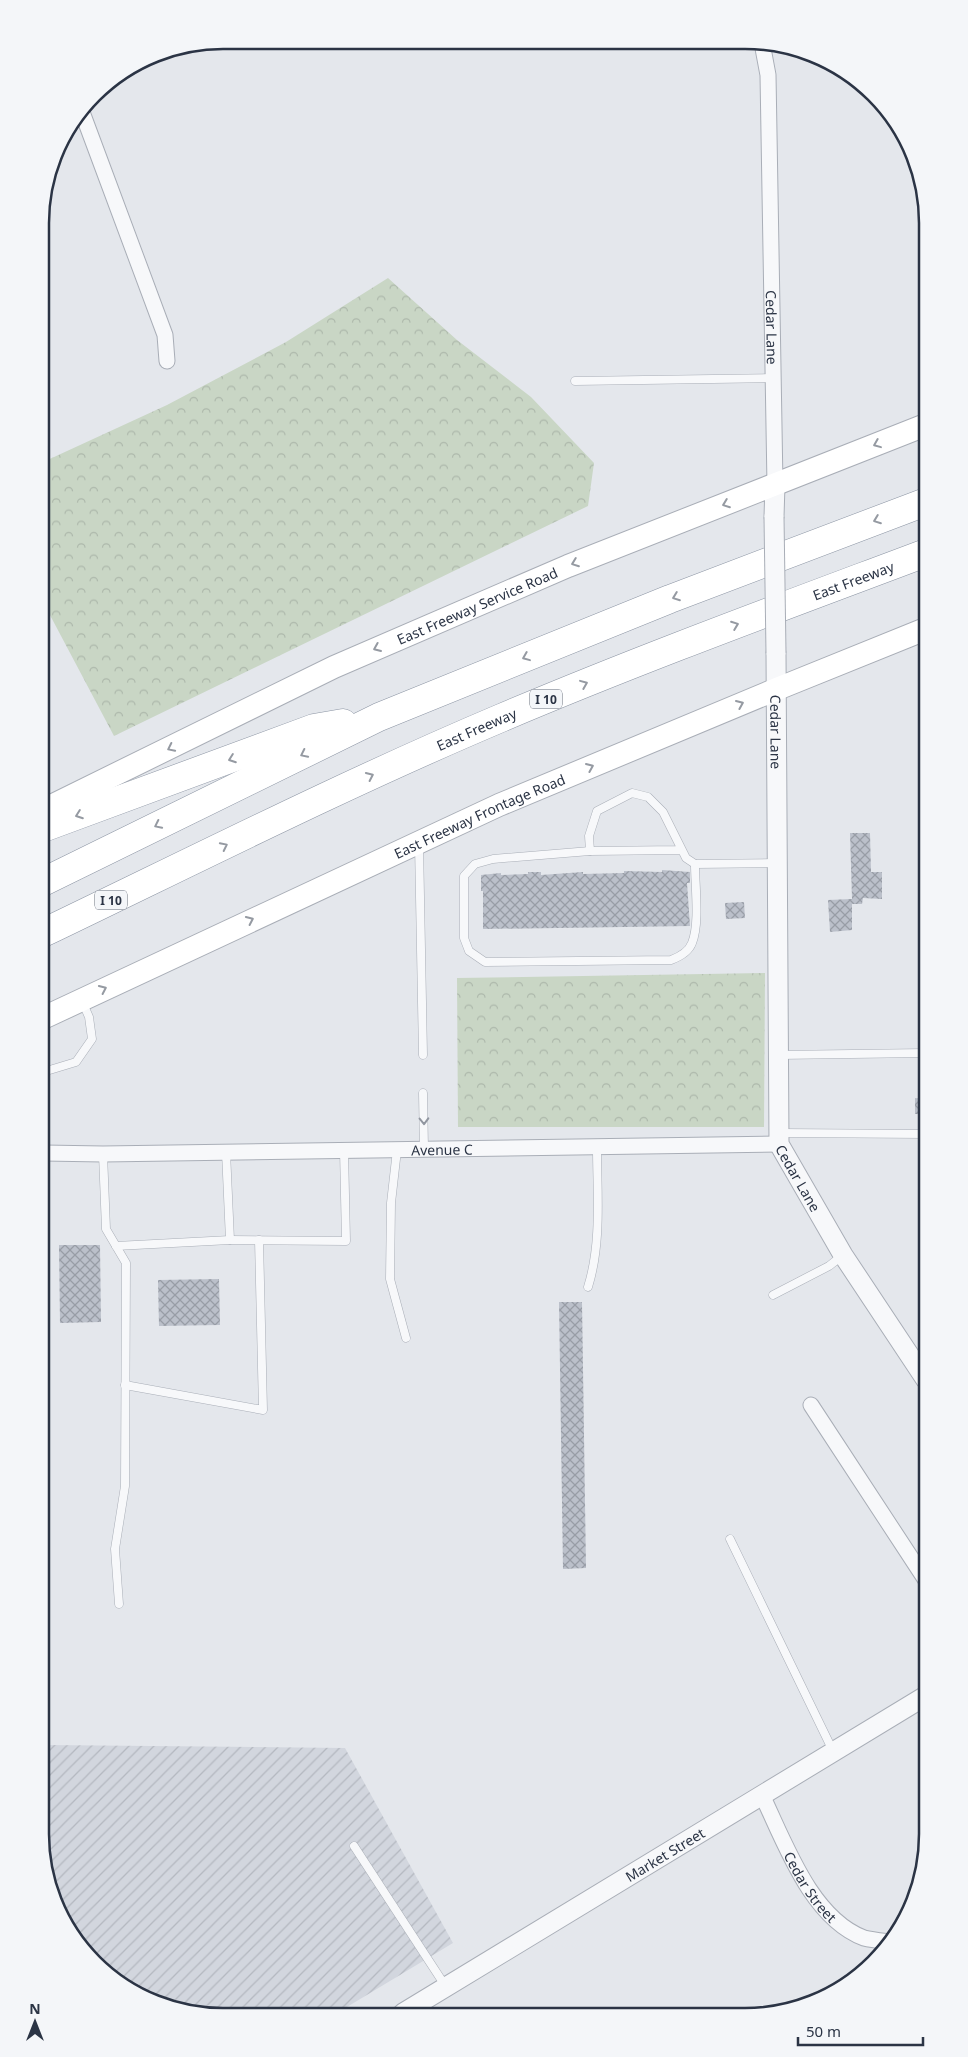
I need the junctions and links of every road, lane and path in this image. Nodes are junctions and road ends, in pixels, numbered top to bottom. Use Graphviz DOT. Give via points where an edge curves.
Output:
graph roads {
  1 [pos="763,50"];
  2 [pos="84,118"];
  3 [pos="167,362"];
  4 [pos="773,378"];
  5 [pos="575,381"];
  6 [pos="919,428"];
  7 [pos="775,485"];
  8 [pos="919,505"];
  9 [pos="919,555"];
  10 [pos="919,632"];
  11 [pos="777,689"];
  12 [pos="379,717"];
  13 [pos="49,807"];
  14 [pos="49,826"];
  15 [pos="419,841"];
  16 [pos="681,850"];
  17 [pos="590,852"];
  18 [pos="778,863"];
  19 [pos="695,864"];
  20 [pos="180,867"];
  21 [pos="49,879"];
  22 [pos="49,930"];
  23 [pos="49,944"];
  24 [pos="81,1000"];
  25 [pos="49,1015"];
  26 [pos="919,1053"];
  27 [pos="422,1055"];
  28 [pos="778,1055"];
  29 [pos="49,1070"];
  30 [pos="423,1093"];
  31 [pos="919,1134"];
  32 [pos="779,1138"];
  33 [pos="597,1147"];
  34 [pos="424,1149"];
  35 [pos="344,1150"];
  36 [pos="398,1150"];
  37 [pos="226,1152"];
  38 [pos="49,1153"];
  39 [pos="103,1154"];
  40 [pos="230,1240"];
  41 [pos="259,1240"];
  42 [pos="116,1246"];
  43 [pos="844,1255"];
  44 [pos="588,1287"];
  45 [pos="774,1295"];
  46 [pos="406,1338"];
  47 [pos="919,1369"];
  48 [pos="125,1386"];
  49 [pos="811,1405"];
  50 [pos="730,1539"];
  51 [pos="919,1570"];
  52 [pos="119,1604"];
  53 [pos="919,1700"];
  54 [pos="833,1752"];
  55 [pos="762,1795"];
  56 [pos="354,1846"];
  57 [pos="882,1941"];
  58 [pos="446,1986"];
  59 [pos="410,2008"];
  1 -- 4 [label="street, Cedar Lane" via="768,75"];
  2 -- 3 [label="street" via="165,335"];
  4 -- 5 [label="lane"];
  4 -- 7 [label="street, Cedar Lane"];
  6 -- 7 [label="main road, East Freeway Service Road, one-way"];
  7 -- 11 [label="street, Cedar Lane, bridge"];
  7 -- 13 [label="main road, East Freeway Service Road, one-way" via="568,566 334,666"];
  8 -- 12 [label="highway, one-way" via="670,599"];
  20 -- 9 [label="highway, East Freeway / I 10, one-way" via="500,718"];
  10 -- 11 [label="main road, East Freeway Frontage Road"];
  15 -- 11 [label="main road, East Freeway Frontage Road, one-way"];
  11 -- 18 [label="street, Cedar Lane"];
  12 -- 14 [label="highway, one-way" via="314,728"];
  12 -- 21 [label="highway, one-way"];
  24 -- 15 [label="main road, East Freeway Frontage Road, one-way"];
  15 -- 27 [label="lane"];
  16 -- 17 [label="lane"];
  16 -- 17 [label="lane" via="663,812 648,797 632,793 597,811 589,836"];
  16 -- 19 [label="lane"];
  17 -- 19 [label="lane" via="493,859 476,864 464,876 464,938 469,951 485,962 671,960 692,944 696,924"];
  18 -- 19 [label="lane"];
  18 -- 28 [label="street, Cedar Lane"];
  20 -- 22 [label="highway, East Freeway / I 10"];
  20 -- 23 [label="highway"];
  24 -- 25 [label="main road, East Freeway Frontage Road"];
  24 -- 29 [label="lane" via="89,1017 92,1039 76,1062"];
  26 -- 28 [label="lane"];
  28 -- 32 [label="street, Cedar Lane"];
  30 -- 34 [label="lane, one-way"];
  31 -- 32 [label="lane"];
  32 -- 33 [label="street, Avenue C"];
  32 -- 43 [label="street, Cedar Lane"];
  33 -- 34 [label="street, Avenue C"];
  33 -- 44 [label="lane" via="597,1232 594,1266"];
  34 -- 36 [label="street, Avenue C"];
  35 -- 36 [label="street, Avenue C"];
  35 -- 37 [label="street, Avenue C"];
  35 -- 41 [label="lane" via="346,1241"];
  36 -- 46 [label="lane" via="391,1203 390,1279"];
  37 -- 39 [label="street, Avenue C"];
  37 -- 40 [label="lane"];
  38 -- 39 [label="street, Avenue C"];
  39 -- 42 [label="lane" via="106,1229"];
  40 -- 41 [label="lane"];
  40 -- 42 [label="lane"];
  41 -- 48 [label="lane" via="263,1410"];
  42 -- 48 [label="lane" via="126,1263"];
  43 -- 45 [label="lane"];
  43 -- 47 [label="street, Cedar Lane"];
  48 -- 52 [label="lane" via="125,1486 115,1549"];
  49 -- 51 [label="street"];
  50 -- 54 [label="lane"];
  53 -- 54 [label="street, Market Street"];
  54 -- 55 [label="street, Market Street"];
  55 -- 57 [label="street, Cedar Street" via="812,1894 830,1917 864,1938"];
  55 -- 58 [label="street, Market Street"];
  56 -- 58 [label="lane"];
  58 -- 59 [label="street, Market Street"];
}
